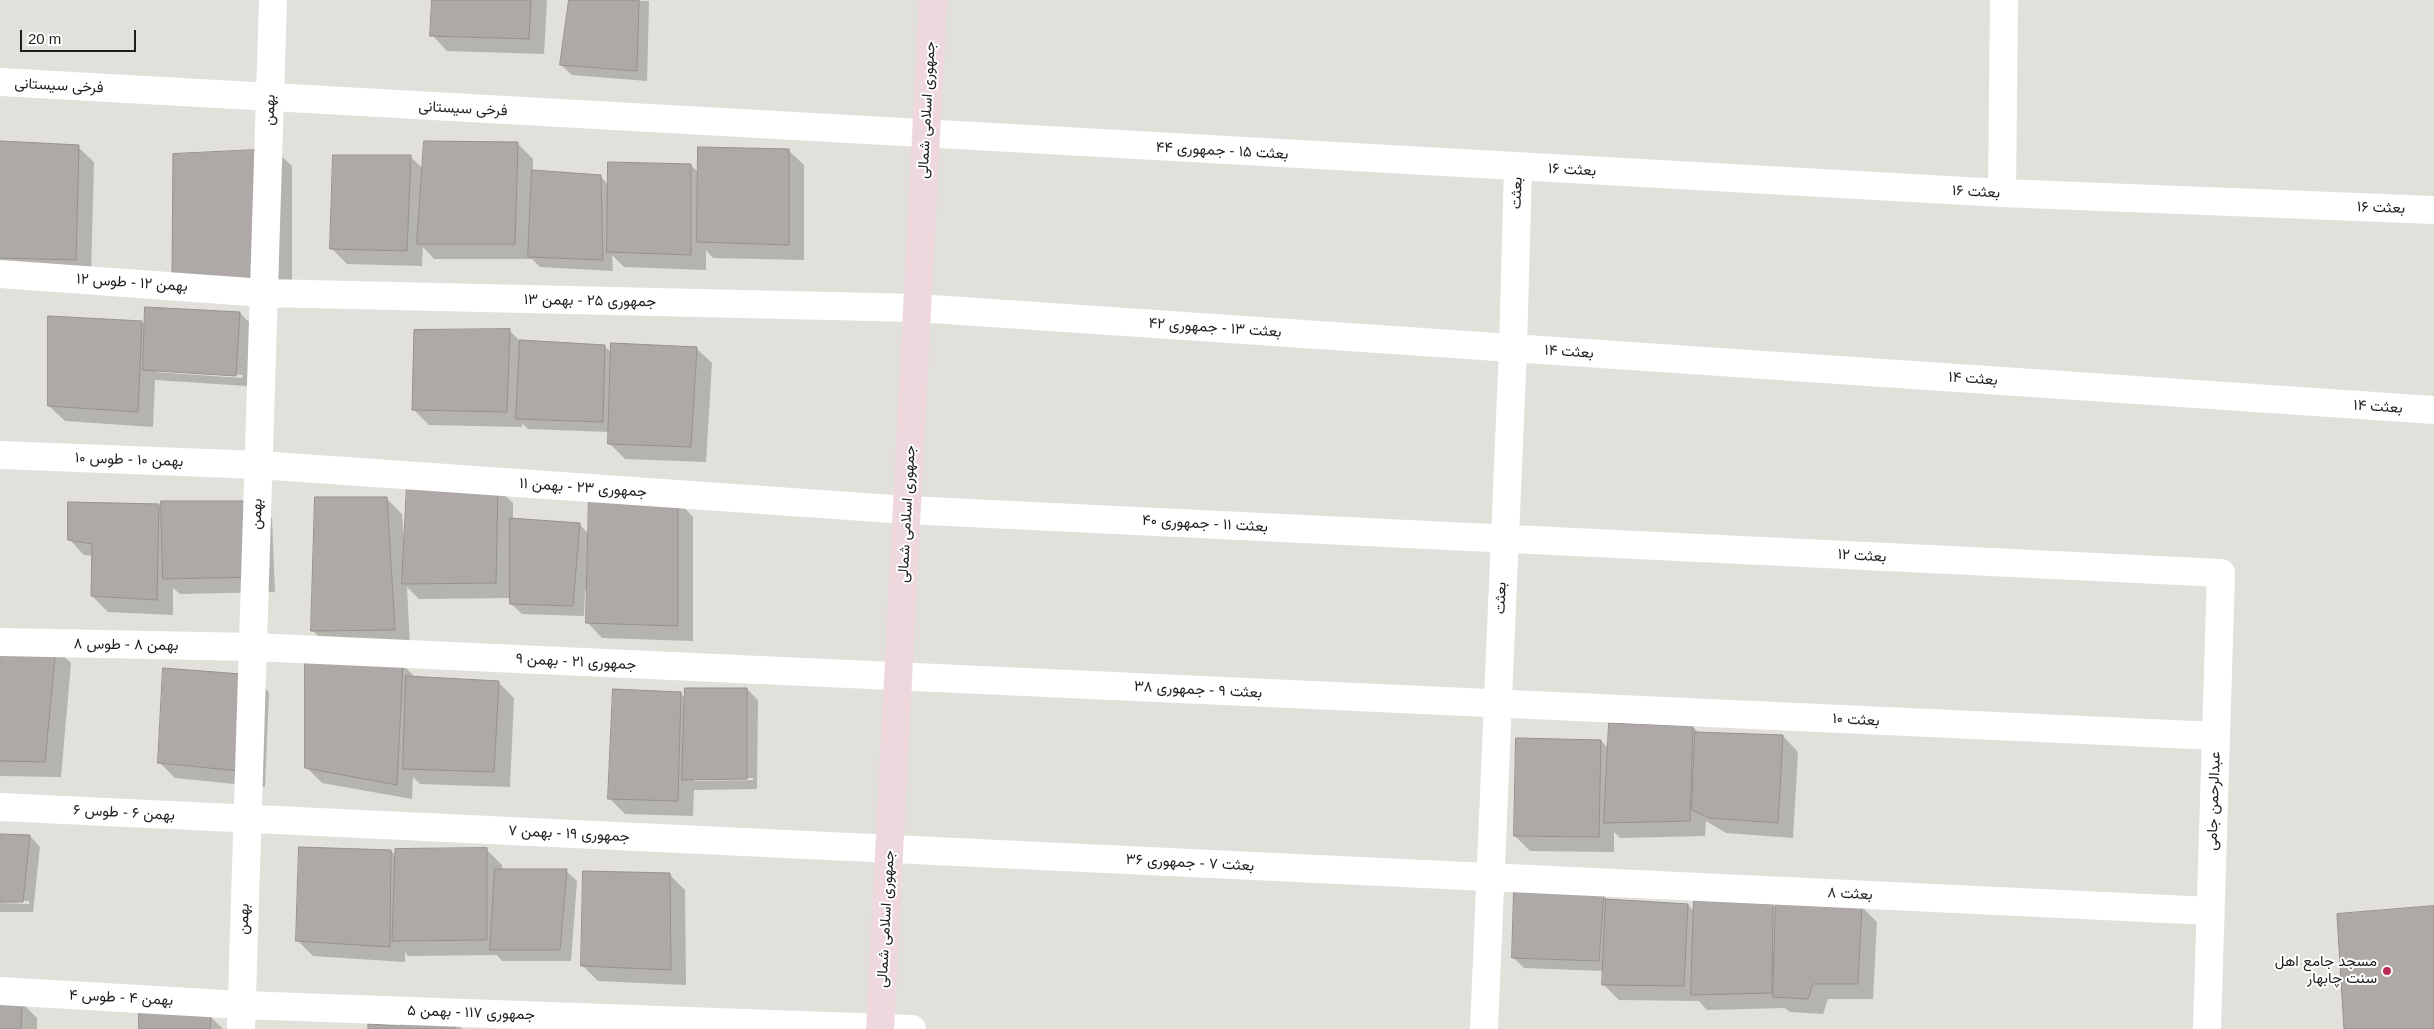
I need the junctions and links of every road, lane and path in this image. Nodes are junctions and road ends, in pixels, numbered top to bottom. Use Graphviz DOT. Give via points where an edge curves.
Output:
graph roads {
  1 [pos="273,0"];
  2 [pos="933,0"];
  3 [pos="2004,0"];
  4 [pos="0,82"];
  5 [pos="270,98"];
  6 [pos="926,135"];
  7 [pos="1518,167"];
  8 [pos="2002,193"];
  9 [pos="2434,210"];
  10 [pos="0,274"];
  11 [pos="264,293"];
  12 [pos="917,308"];
  13 [pos="1513,348"];
  14 [pos="2434,410"];
  15 [pos="0,455"];
  16 [pos="258,465"];
  17 [pos="907,510"];
  18 [pos="1504,539"];
  19 [pos="2221,573"];
  20 [pos="0,642"];
  21 [pos="253,647"];
  22 [pos="899,677"];
  23 [pos="1497,704"];
  24 [pos="2216,736"];
  25 [pos="0,807"];
  26 [pos="247,819"];
  27 [pos="890,849"];
  28 [pos="1490,876"];
  29 [pos="2210,911"];
  30 [pos="0,991"];
  31 [pos="241,1017"];
  32 [pos="880,1028"];
  33 [pos="912,1029"];
  34 [pos="1484,1029"];
  35 [pos="2207,1029"];
  1 -- 5 [label="street, بهمن"];
  2 -- 6 [label="street, جمهوری اسلامی شمالی"];
  3 -- 8 [label="street"];
  4 -- 5 [label="street, فرخی سیستانی"];
  5 -- 6 [label="street, فرخی سیستانی"];
  5 -- 11 [label="street, بهمن"];
  6 -- 7 [label="street, بعثت ۱۵ - جمهوری ۴۴"];
  6 -- 12 [label="street, جمهوری اسلامی شمالی"];
  7 -- 8 [label="street, بعثت ۱۶"];
  7 -- 13 [label="street, بعثت"];
  8 -- 9 [label="street, بعثت ۱۶"];
  10 -- 11 [label="street, بهمن ۱۲ - طوس ۱۲"];
  11 -- 12 [label="street, جمهوری ۲۵ - بهمن ۱۳"];
  11 -- 16 [label="street, بهمن"];
  12 -- 13 [label="street, بعثت ۱۳ - جمهوری ۴۲"];
  12 -- 17 [label="street, جمهوری اسلامی شمالی"];
  13 -- 14 [label="street, بعثت ۱۴"];
  13 -- 18 [label="street, بعثت"];
  15 -- 16 [label="street, بهمن ۱۰ - طوس ۱۰"];
  16 -- 17 [label="street, جمهوری ۲۳ - بهمن ۱۱"];
  16 -- 21 [label="street, بهمن"];
  17 -- 18 [label="street, بعثت ۱۱ - جمهوری ۴۰"];
  17 -- 22 [label="street, جمهوری اسلامی شمالی"];
  18 -- 19 [label="street, بعثت ۱۲"];
  18 -- 23 [label="street, بعثت"];
  19 -- 24 [label="street, عبدالرحمن جامی"];
  20 -- 21 [label="street, بهمن ۸ - طوس ۸"];
  21 -- 22 [label="street, جمهوری ۲۱ - بهمن ۹"];
  21 -- 26 [label="street, بهمن"];
  22 -- 23 [label="street, بعثت ۹ - جمهوری ۳۸"];
  22 -- 27 [label="street, جمهوری اسلامی شمالی"];
  23 -- 24 [label="street, بعثت ۱۰"];
  23 -- 28 [label="street, بعثت"];
  24 -- 29 [label="street, عبدالرحمن جامی"];
  25 -- 26 [label="street, بهمن ۶ - طوس ۶"];
  26 -- 27 [label="street, جمهوری ۱۹ - بهمن ۷"];
  26 -- 31 [label="street, بهمن"];
  27 -- 28 [label="street, بعثت ۷ - جمهوری ۳۶"];
  27 -- 32 [label="street, جمهوری اسلامی شمالی"];
  28 -- 29 [label="street, بعثت ۸"];
  28 -- 34 [label="street, بعثت"];
  29 -- 35 [label="street, عبدالرحمن جامی"];
  30 -- 31 [label="street, بهمن ۴ - طوس ۴"];
  31 -- 32 [label="street, جمهوری ۱۱۷ - بهمن ۵"];
  32 -- 33 [label="street, جمهوری ۱۱۷ - بهمن ۵"];
}
